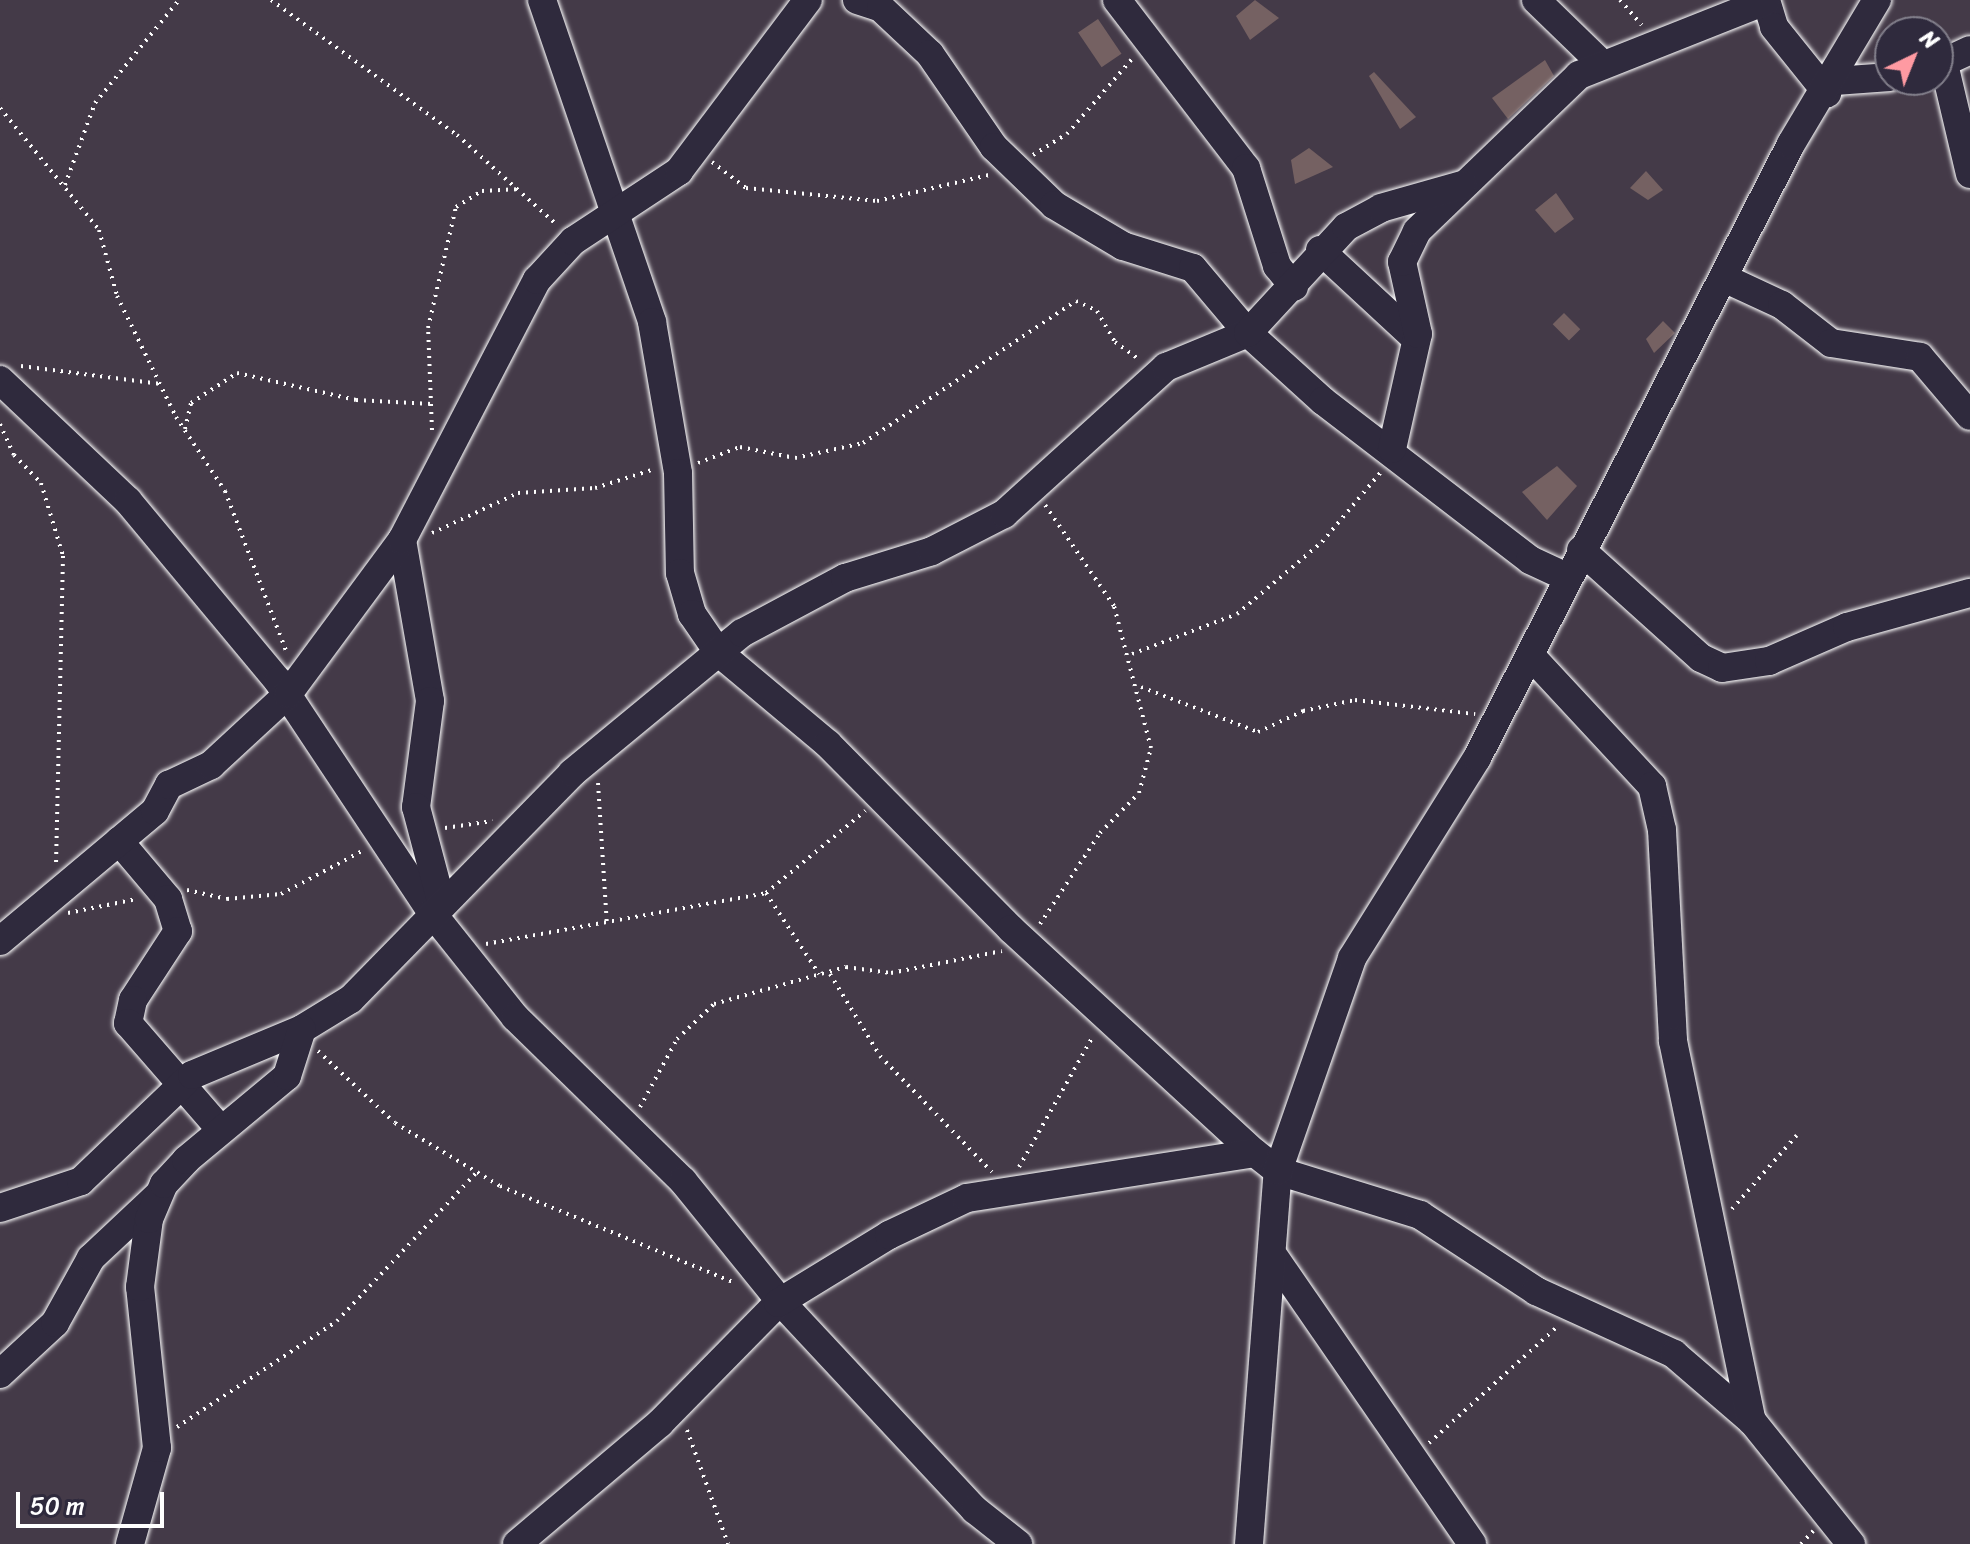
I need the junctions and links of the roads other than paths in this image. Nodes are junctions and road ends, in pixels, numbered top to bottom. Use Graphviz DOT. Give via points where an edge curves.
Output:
graph roads {
  1 [pos="542,0"];
  2 [pos="808,0"];
  3 [pos="857,0"];
  4 [pos="1117,0"];
  5 [pos="1536,0"];
  6 [pos="1766,0"];
  7 [pos="1877,0"];
  8 [pos="1602,64"];
  9 [pos="1874,80"];
  10 [pos="1831,87"];
  11 [pos="1949,96"];
  12 [pos="1970,174"];
  13 [pos="1462,185"];
  14 [pos="611,217"];
  15 [pos="1320,250"];
  16 [pos="1726,279"];
  17 [pos="1294,287"];
  18 [pos="1248,333"];
  19 [pos="1416,339"];
  20 [pos="5,372"];
  21 [pos="1970,416"];
  22 [pos="1392,449"];
  23 [pos="402,540"];
  24 [pos="1581,550"];
  25 [pos="1565,576"];
  26 [pos="1970,593"];
  27 [pos="718,652"];
  28 [pos="1531,656"];
  29 [pos="292,689"];
  30 [pos="119,841"];
  31 [pos="437,907"];
  32 [pos="0,941"];
  33 [pos="302,1029"];
  34 [pos="179,1087"];
  35 [pos="220,1129"];
  36 [pos="1255,1153"];
  37 [pos="1278,1171"];
  38 [pos="160,1192"];
  39 [pos="0,1208"];
  40 [pos="1275,1258"];
  41 [pos="780,1300"];
  42 [pos="0,1374"];
  43 [pos="1752,1421"];
  44 [pos="130,1544"];
  45 [pos="517,1544"];
  46 [pos="1018,1544"];
  47 [pos="1249,1544"];
  48 [pos="1472,1544"];
  49 [pos="1851,1544"];
  1 -- 14 [label="street"];
  2 -- 14 [label="street" via="701,147 658,189"];
  3 -- 18 [label="street" via="881,8 930,54 1012,165 1054,205 1101,234 1193,268"];
  4 -- 17 [label="street" via="1251,175 1277,266"];
  5 -- 8 [label="street"];
  6 -- 8 [label="street"];
  6 -- 10 [label="street" via="1787,48"];
  7 -- 10 [label="street"];
  8 -- 13 [label="street" via="1548,98"];
  9 -- 10 [label="street"];
  10 -- 16 [label="street" via="1791,144"];
  11 -- 12 [label="street"];
  13 -- 15 [label="street" via="1381,208"];
  13 -- 19 [label="street" via="1404,251"];
  14 -- 23 [label="street" via="573,241 512,319"];
  14 -- 27 [label="street" via="652,322 677,468 683,588"];
  15 -- 17 [label="street"];
  15 -- 19 [label="street"];
  16 -- 21 [label="street" via="1782,305 1831,343 1920,357"];
  16 -- 24 [label="street"];
  17 -- 18 [label="street"];
  18 -- 22 [label="street" via="1323,401"];
  18 -- 27 [label="street" via="1166,367 1076,443 1033,491 932,551 845,578 779,610"];
  19 -- 22 [label="street"];
  20 -- 29 [label="street" via="128,501"];
  22 -- 25 [label="street" via="1530,560"];
  23 -- 29 [label="street"];
  23 -- 31 [label="street" via="430,701 415,775 420,831"];
  24 -- 25 [label="street"];
  24 -- 26 [label="street" via="1701,658 1722,668 1769,661 1847,627"];
  25 -- 28 [label="street"];
  27 -- 31 [label="street" via="599,748"];
  27 -- 36 [label="street" via="828,744 1025,941"];
  28 -- 37 [label="street" via="1352,958"];
  28 -- 43 [label="street" via="1652,786 1662,830 1673,1041"];
  29 -- 30 [label="street" via="211,765 169,785 155,811"];
  29 -- 31 [label="street" via="384,841"];
  30 -- 32 [label="street"];
  30 -- 34 [label="street" via="169,900 175,940 127,1012 134,1037"];
  31 -- 33 [label="street" via="368,985"];
  31 -- 41 [label="street" via="456,942 547,1052 716,1215"];
  33 -- 34 [label="street"];
  33 -- 35 [label="street" via="287,1076"];
  34 -- 35 [label="street"];
  34 -- 39 [label="street" via="81,1181"];
  35 -- 38 [label="street"];
  36 -- 37 [label="street"];
  36 -- 41 [label="street" via="1007,1190 920,1220"];
  37 -- 40 [label="street"];
  37 -- 43 [label="street" via="1420,1215 1579,1312 1674,1354"];
  38 -- 42 [label="street" via="91,1258 62,1314"];
  38 -- 44 [label="street" via="141,1252 140,1287 157,1445"];
  40 -- 47 [label="street" via="1254,1409"];
  40 -- 48 [label="street"];
  41 -- 45 [label="street" via="679,1405"];
  41 -- 46 [label="street" via="975,1510"];
  43 -- 49 [label="street"];
}
